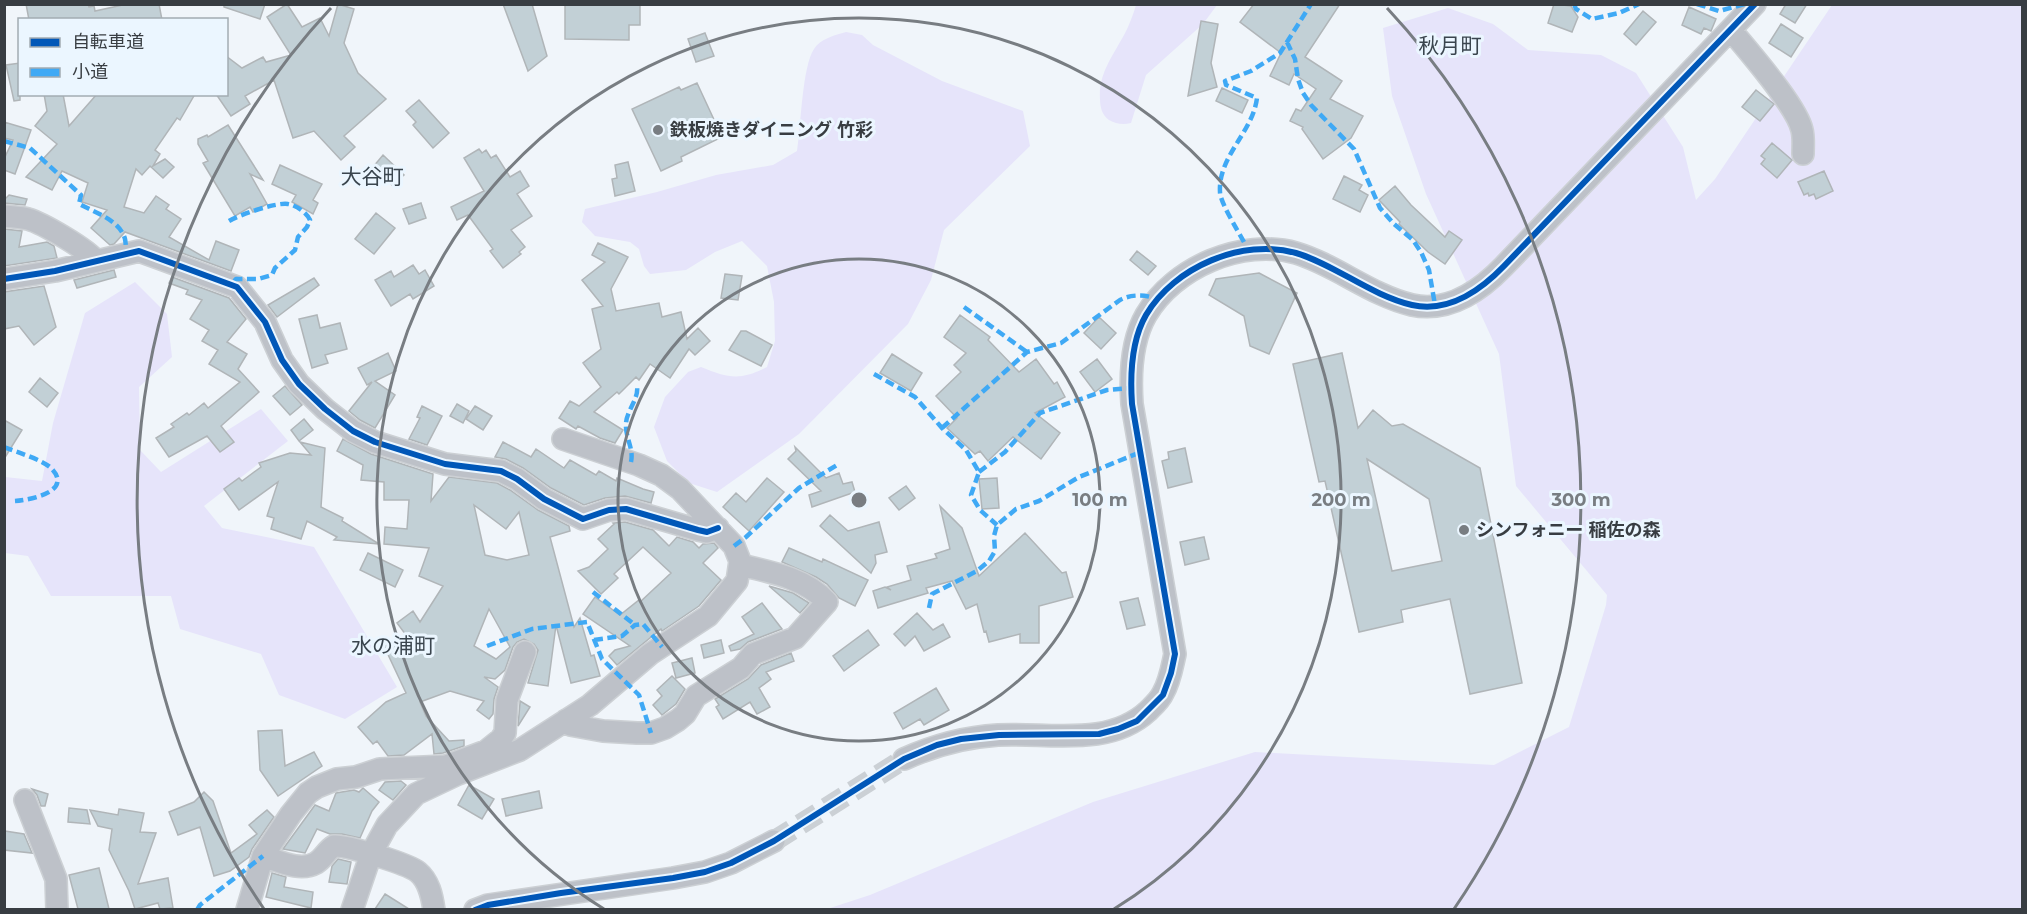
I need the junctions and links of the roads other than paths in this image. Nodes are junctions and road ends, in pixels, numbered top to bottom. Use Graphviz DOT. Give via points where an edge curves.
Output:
graph roads {
  1 [pos="1755,4"];
  2 [pos="1731,30"];
  3 [pos="1803,154"];
  4 [pos="4,216"];
  5 [pos="96,261"];
  6 [pos="4,279"];
  7 [pos="562,439"];
  8 [pos="718,528"];
  9 [pos="740,565"];
  10 [pos="525,652"];
  11 [pos="566,720"];
  12 [pos="904,759"];
  13 [pos="25,800"];
  14 [pos="774,841"];
  15 [pos="370,854"];
  16 [pos="263,856"];
  17 [pos="57,909"];
  18 [pos="247,909"];
  19 [pos="352,909"];
  20 [pos="434,909"];
  21 [pos="475,909"];
  1 -- 2 [label="street"];
  2 -- 3 [label="street" via="1790,106 1802,129"];
  2 -- 12 [label="street" via="1492,279 1467,296 1450,303 1413,305 1377,292 1311,258 1280,249 1228,254 1189,271 1166,290 1145,316 1135,348 1131,382 1175,654 1162,695 1137,720 1099,734 961,739"];
  4 -- 5 [label="street" via="38,223"];
  5 -- 6 [label="street"];
  5 -- 8 [label="street" via="139,252 237,287 265,322 282,360 299,384 353,431 375,442 445,464 501,471 544,500 583,519 626,509 698,530"];
  7 -- 8 [label="street" via="661,476 680,489"];
  8 -- 9 [label="street" via="734,546"];
  9 -- 11 [label="street" via="733,588 708,616 650,654 590,705"];
  9 -- 11 [label="street" via="776,573 807,586 827,602 795,638 753,654 741,668 696,696 685,714 665,728 651,733 603,731 570,725"];
  10 -- 16 [label="street" via="507,700 505,733 495,745 446,766 380,769 323,784 291,814"];
  11 -- 15 [label="street" via="520,750 416,794 387,825"];
  13 -- 17 [label="street" via="56,879"];
  14 -- 21 [label="street" via="705,872"];
  15 -- 16 [label="street" via="334,846 315,864 305,866"];
  15 -- 19 [label="street"];
  15 -- 20 [label="street" via="417,871 428,884"];
  16 -- 18 [label="street"];
}
